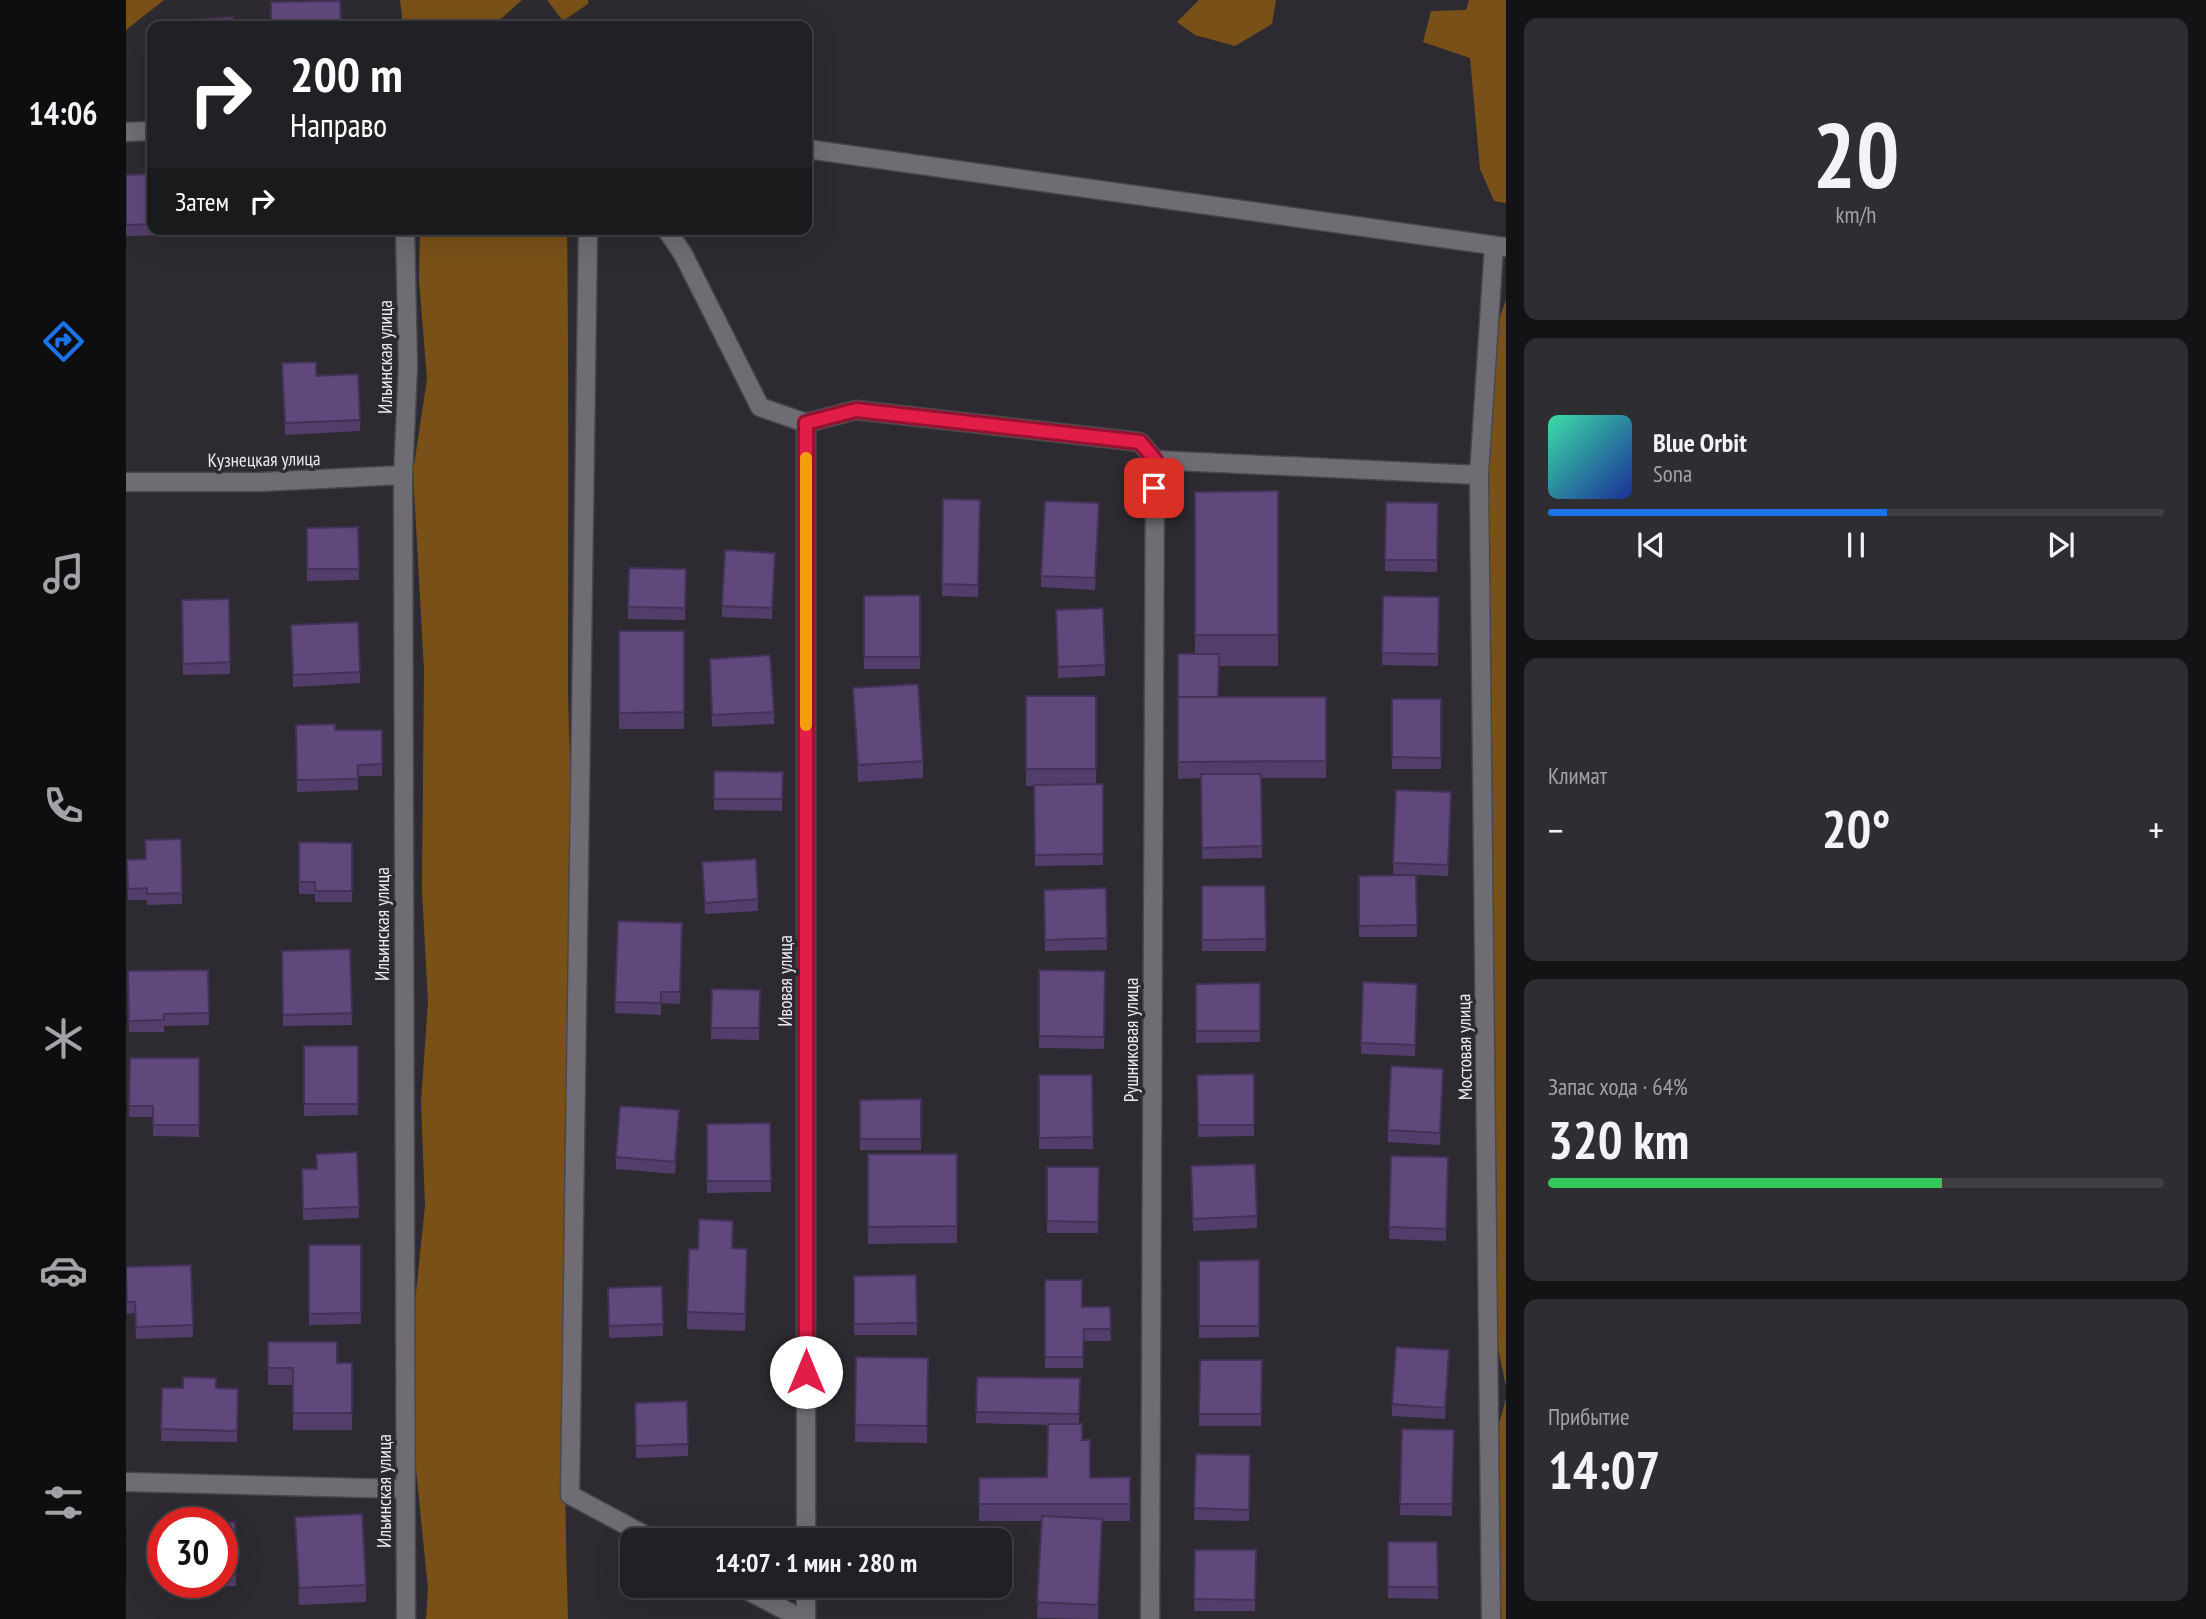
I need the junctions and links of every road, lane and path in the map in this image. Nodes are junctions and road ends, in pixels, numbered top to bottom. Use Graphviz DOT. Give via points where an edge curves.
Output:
graph roads {
  1 [pos="147,131"];
  2 [pos="126,132"];
  3 [pos="812,150"];
  4 [pos="405,235"];
  5 [pos="587,235"];
  6 [pos="670,235"];
  7 [pos="1500,246"];
  8 [pos="806,423"];
  9 [pos="1155,460"];
  10 [pos="403,475"];
  11 [pos="1479,475"];
  12 [pos="126,482"];
  13 [pos="126,1482"];
  14 [pos="404,1489"];
  15 [pos="632,1528"];
  16 [pos="806,1528"];
  17 [pos="763,1598"];
  18 [pos="805,1598"];
  19 [pos="406,1619"];
  20 [pos="804,1619"];
  21 [pos="1150,1619"];
  22 [pos="1491,1619"];
  1 -- 2 [label="street"];
  3 -- 7 [label="street"];
  4 -- 10 [label="street, Ильинская улица" via="408,368"];
  5 -- 15 [label="street" via="570,1495"];
  6 -- 8 [label="street" via="760,407"];
  7 -- 11 [label="street, Мостовая улица"];
  8 -- 9 [label="street" via="856,410 1140,442"];
  8 -- 16 [label="street, Ивовая улица"];
  9 -- 11 [label="street"];
  9 -- 21 [label="street, Рушниковая улица"];
  10 -- 12 [label="street, Кузнецкая улица"];
  10 -- 14 [label="street, Ильинская улица"];
  11 -- 22 [label="street, Мостовая улица"];
  13 -- 14 [label="street"];
  14 -- 19 [label="street, Ильинская улица"];
  17 -- 20 [label="street"];
  18 -- 20 [label="street"];
}
